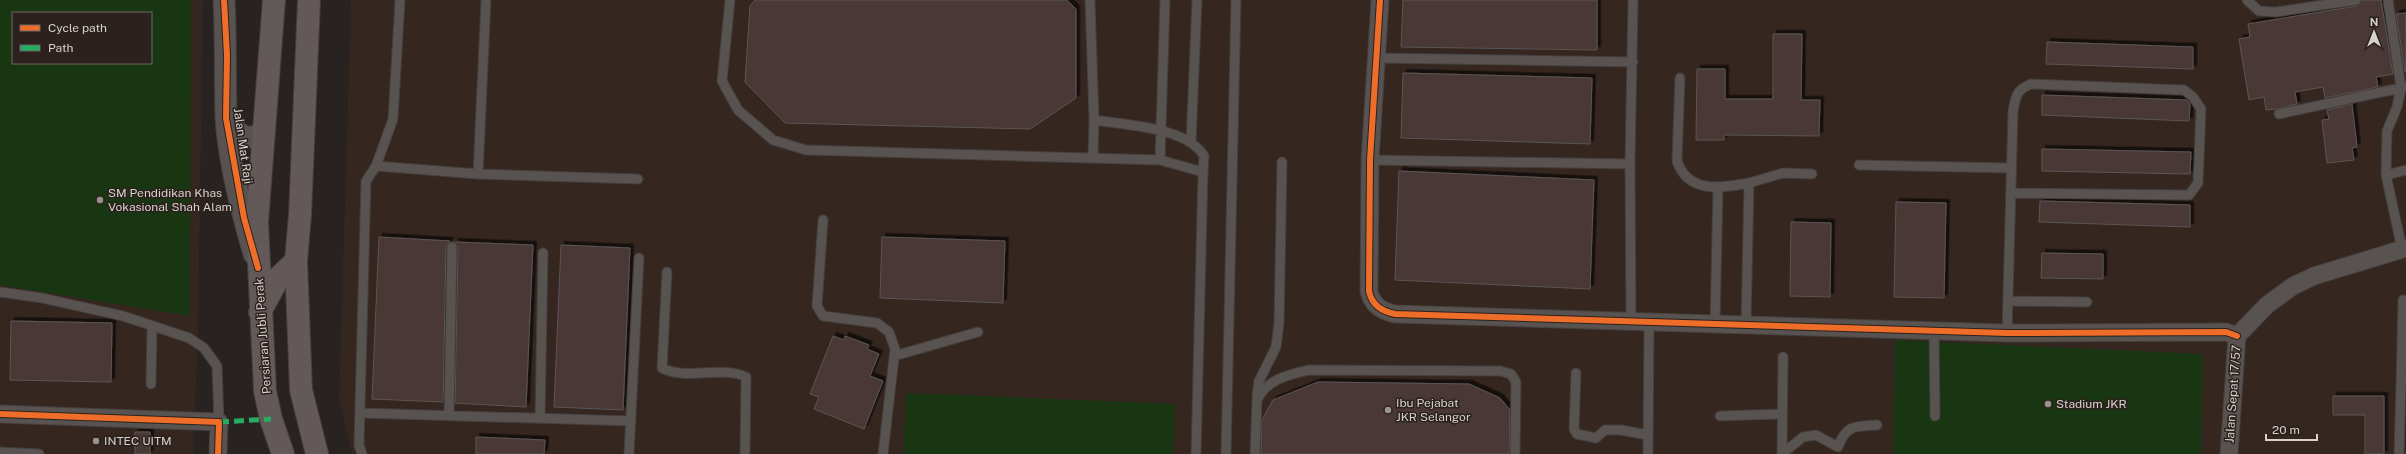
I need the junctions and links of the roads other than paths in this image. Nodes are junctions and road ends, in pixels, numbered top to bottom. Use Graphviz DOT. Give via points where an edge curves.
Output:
graph roads {
  1 [pos="224,0"];
  2 [pos="274,0"];
  3 [pos="309,0"];
  4 [pos="400,0"];
  5 [pos="486,0"];
  6 [pos="730,0"];
  7 [pos="1090,0"];
  8 [pos="1165,0"];
  9 [pos="1197,0"];
  10 [pos="1236,0"];
  11 [pos="1380,0"];
  12 [pos="1633,0"];
  13 [pos="2247,0"];
  14 [pos="2356,0"];
  15 [pos="2388,0"];
  16 [pos="1376,58"];
  17 [pos="1632,62"];
  18 [pos="1680,78"];
  19 [pos="2403,88"];
  20 [pos="2279,114"];
  21 [pos="226,118"];
  22 [pos="1094,120"];
  23 [pos="1160,131"];
  24 [pos="264,132"];
  25 [pos="1191,142"];
  26 [pos="1093,157"];
  27 [pos="1160,160"];
  28 [pos="1370,160"];
  29 [pos="1282,162"];
  30 [pos="1630,164"];
  31 [pos="1858,165"];
  32 [pos="376,166"];
  33 [pos="2012,168"];
  34 [pos="2406,170"];
  35 [pos="1203,172"];
  36 [pos="478,174"];
  37 [pos="1812,174"];
  38 [pos="2386,175"];
  39 [pos="638,179"];
  40 [pos="1748,183"];
  41 [pos="1718,188"];
  42 [pos="2011,193"];
  43 [pos="823,220"];
  44 [pos="452,247"];
  45 [pos="2404,248"];
  46 [pos="543,253"];
  47 [pos="639,258"];
  48 [pos="296,261"];
  49 [pos="258,268"];
  50 [pos="667,272"];
  51 [pos="0,292"];
  52 [pos="2404,300"];
  53 [pos="2008,301"];
  54 [pos="2087,302"];
  55 [pos="260,314"];
  56 [pos="1631,322"];
  57 [pos="1649,322"];
  58 [pos="1715,324"];
  59 [pos="1746,325"];
  60 [pos="152,326"];
  61 [pos="1934,331"];
  62 [pos="978,332"];
  63 [pos="2007,333"];
  64 [pos="2238,336"];
  65 [pos="894,356"];
  66 [pos="1783,357"];
  67 [pos="1576,373"];
  68 [pos="2404,381"];
  69 [pos="151,384"];
  70 [pos="1257,400"];
  71 [pos="361,413"];
  72 [pos="0,414"];
  73 [pos="1782,414"];
  74 [pos="449,416"];
  75 [pos="1720,416"];
  76 [pos="1935,416"];
  77 [pos="540,419"];
  78 [pos="219,422"];
  79 [pos="630,422"];
  80 [pos="1877,425"];
  81 [pos="1648,435"];
  82 [pos="1839,451"];
  83 [pos="0,452"];
  84 [pos="39,454"];
  85 [pos="218,454"];
  86 [pos="283,454"];
  87 [pos="317,454"];
  88 [pos="362,454"];
  89 [pos="629,454"];
  90 [pos="745,454"];
  91 [pos="883,454"];
  92 [pos="1196,454"];
  93 [pos="1226,454"];
  94 [pos="1255,454"];
  95 [pos="1515,454"];
  96 [pos="1648,454"];
  97 [pos="1782,454"];
  98 [pos="2229,454"];
  99 [pos="2399,454"];
  1 -- 21 [label="street, Jalan Mat Raji" via="227,55"];
  2 -- 24 [label="main road, Persiaran Jubli Perak"];
  3 -- 48 [label="main road"];
  4 -- 32 [label="lane" via="393,119"];
  5 -- 36 [label="lane"];
  6 -- 26 [label="lane" via="722,81 738,110 773,140 806,150"];
  7 -- 22 [label="lane"];
  8 -- 23 [label="lane"];
  9 -- 25 [label="lane"];
  10 -- 93 [label="lane"];
  11 -- 16 [label="street"];
  12 -- 17 [label="lane"];
  13 -- 14 [label="lane" via="2259,11 2276,12"];
  15 -- 19 [label="lane"];
  16 -- 17 [label="lane"];
  16 -- 28 [label="street"];
  17 -- 30 [label="lane"];
  18 -- 41 [label="lane" via="1677,161 1689,182"];
  19 -- 20 [label="lane"];
  19 -- 38 [label="lane" via="2387,131"];
  21 -- 24 [label="street" via="240,134 249,138 255,138"];
  21 -- 49 [label="street, Jalan Mat Raji" via="244,218"];
  22 -- 23 [label="lane"];
  22 -- 26 [label="lane"];
  23 -- 25 [label="lane"];
  23 -- 27 [label="lane"];
  24 -- 49 [label="main road, Persiaran Jubli Perak" via="257,222"];
  25 -- 35 [label="lane" via="1204,156"];
  26 -- 27 [label="lane"];
  27 -- 35 [label="lane"];
  28 -- 30 [label="lane"];
  28 -- 56 [label="street" via="1369,291 1371,300 1384,312"];
  29 -- 70 [label="lane" via="1279,323 1276,347 1259,381"];
  30 -- 56 [label="lane"];
  31 -- 33 [label="lane"];
  32 -- 36 [label="lane"];
  32 -- 71 [label="lane" via="366,181"];
  33 -- 42 [label="lane"];
  33 -- 42 [label="lane" via="2013,111 2016,97 2021,88 2031,84 2184,90 2200,109 2198,183 2189,195"];
  34 -- 38 [label="lane"];
  35 -- 92 [label="lane"];
  36 -- 39 [label="lane"];
  37 -- 40 [label="lane" via="1783,174"];
  38 -- 45 [label="lane"];
  40 -- 41 [label="lane"];
  40 -- 59 [label="lane"];
  41 -- 58 [label="lane"];
  42 -- 53 [label="lane"];
  43 -- 65 [label="lane" via="817,306 823,316 877,323 889,332 895,348"];
  44 -- 74 [label="lane"];
  45 -- 64 [label="street, Jalan Sepat 17/57" via="2314,276 2293,286 2267,305"];
  46 -- 77 [label="lane"];
  47 -- 79 [label="lane"];
  48 -- 55 [label="main road" via="279,277"];
  48 -- 87 [label="main road" via="301,390"];
  49 -- 55 [label="main road, Persiaran Jubli Perak"];
  50 -- 90 [label="lane" via="662,368 673,372 729,373 746,377"];
  51 -- 60 [label="lane" via="42,298 123,316"];
  52 -- 68 [label="lane"];
  53 -- 54 [label="lane"];
  53 -- 63 [label="lane"];
  55 -- 86 [label="main road, Persiaran Jubli Perak" via="265,391"];
  56 -- 57 [label="street"];
  57 -- 58 [label="street"];
  57 -- 81 [label="lane"];
  58 -- 59 [label="street"];
  59 -- 61 [label="street"];
  60 -- 69 [label="lane"];
  60 -- 78 [label="lane" via="189,338 204,348 217,366"];
  61 -- 63 [label="street"];
  61 -- 76 [label="lane"];
  62 -- 65 [label="lane"];
  63 -- 64 [label="street" via="2214,331"];
  64 -- 98 [label="street, Jalan Sepat 17/57"];
  65 -- 91 [label="lane"];
  66 -- 73 [label="lane"];
  67 -- 81 [label="lane" via="1574,429 1577,434 1596,438 1605,430 1621,430"];
  68 -- 99 [label="lane" via="2397,449"];
  70 -- 94 [label="lane"];
  70 -- 95 [label="lane" via="1265,386 1284,376 1309,370 1500,371 1511,374 1516,382"];
  71 -- 74 [label="lane"];
  71 -- 88 [label="lane" via="359,445"];
  72 -- 78 [label="street"];
  73 -- 75 [label="lane"];
  73 -- 97 [label="lane"];
  74 -- 77 [label="lane"];
  77 -- 79 [label="lane"];
  78 -- 85 [label="street"];
  79 -- 89 [label="lane"];
  80 -- 82 [label="lane" via="1849,428 1842,435"];
  81 -- 96 [label="lane"];
  82 -- 97 [label="lane" via="1816,435 1802,437"];
  83 -- 84 [label="lane"];
}
